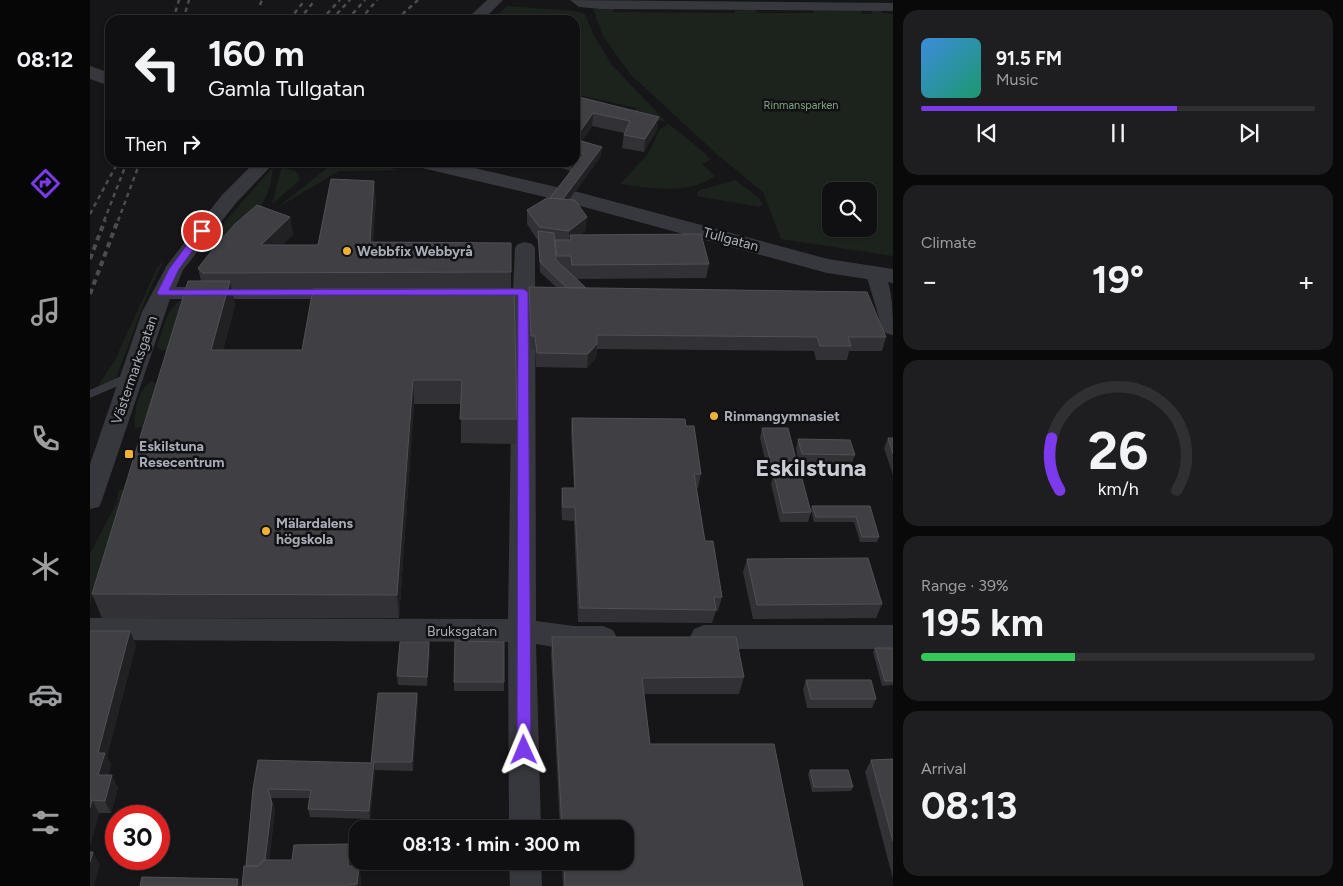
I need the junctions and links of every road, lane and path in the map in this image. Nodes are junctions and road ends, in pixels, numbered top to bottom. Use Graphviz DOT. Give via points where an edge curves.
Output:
graph roads {
  1 [pos="496,0"];
  2 [pos="577,0"];
  3 [pos="893,7"];
  4 [pos="480,15"];
  5 [pos="90,72"];
  6 [pos="105,78"];
  7 [pos="249,167"];
  8 [pos="261,167"];
  9 [pos="444,167"];
  10 [pos="229,199"];
  11 [pos="525,248"];
  12 [pos="884,275"];
  13 [pos="367,292"];
  14 [pos="162,293"];
  15 [pos="893,328"];
  16 [pos="132,376"];
  17 [pos="90,394"];
  18 [pos="90,500"];
  19 [pos="90,629"];
  20 [pos="522,631"];
  21 [pos="893,637"];
  22 [pos="624,638"];
  23 [pos="683,638"];
  24 [pos="525,820"];
  25 [pos="526,870"];
  26 [pos="526,886"];
  1 -- 4 [label="street"];
  2 -- 3 [label="street" via="601,5"];
  5 -- 6 [label="street"];
  7 -- 10 [label="street, Västermarksgatan"];
  8 -- 10 [label="street, Västermarksgatan"];
  9 -- 12 [label="street, Tullgatan" via="827,266"];
  10 -- 14 [label="street, Västermarksgatan" via="174,269"];
  11 -- 20 [label="street" via="513,292"];
  12 -- 15 [label="street"];
  13 -- 14 [label="street"];
  14 -- 16 [label="street, Västermarksgatan"];
  16 -- 17 [label="lane"];
  16 -- 18 [label="street, Västermarksgatan"];
  19 -- 20 [label="street, Bruksgatan"];
  20 -- 22 [label="street, Bruksgatan" via="574,638"];
  20 -- 24 [label="street"];
  21 -- 23 [label="street"];
  25 -- 26 [label="street"];
}
